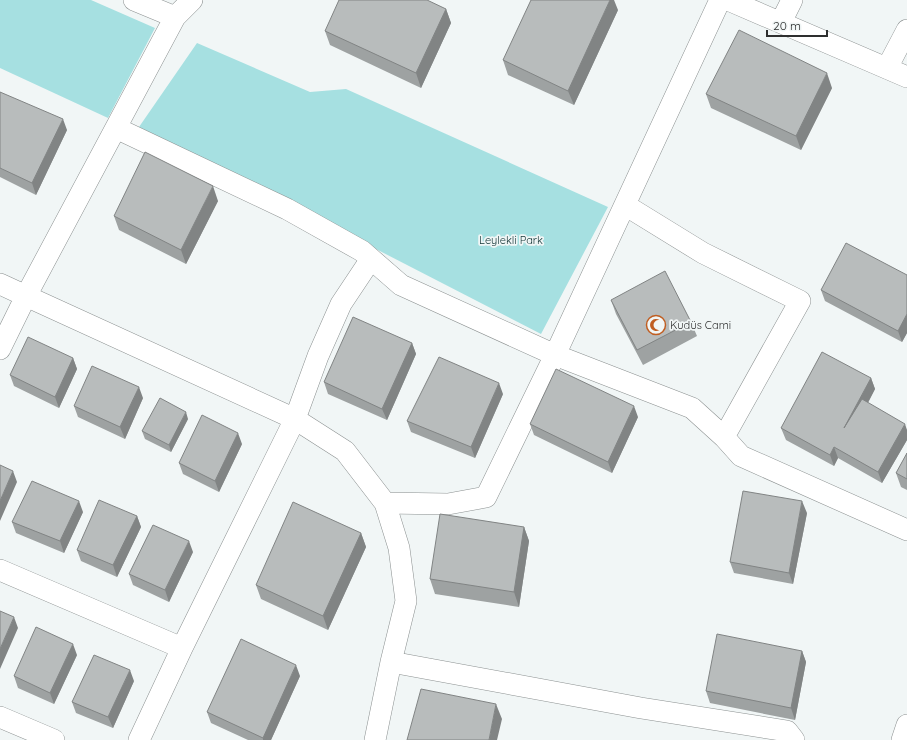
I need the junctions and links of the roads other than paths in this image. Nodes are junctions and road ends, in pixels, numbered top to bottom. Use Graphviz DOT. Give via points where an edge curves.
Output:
graph roads {
  1 [pos="134,0"];
  2 [pos="192,0"];
  3 [pos="720,0"];
  4 [pos="728,0"];
  5 [pos="792,0"];
  6 [pos="175,17"];
  7 [pos="781,22"];
  8 [pos="907,30"];
  9 [pos="887,68"];
  10 [pos="907,77"];
  11 [pos="116,128"];
  12 [pos="625,205"];
  13 [pos="371,260"];
  14 [pos="0,284"];
  15 [pos="26,296"];
  16 [pos="0,349"];
  17 [pos="555,355"];
  18 [pos="295,419"];
  19 [pos="724,437"];
  20 [pos="385,502"];
  21 [pos="907,530"];
  22 [pos="0,570"];
  23 [pos="182,648"];
  24 [pos="391,662"];
  25 [pos="0,717"];
  26 [pos="907,726"];
  27 [pos="54,740"];
  28 [pos="139,740"];
  29 [pos="375,740"];
  30 [pos="794,740"];
  31 [pos="902,740"];
  1 -- 6 [label="street"];
  2 -- 6 [label="street"];
  3 -- 12 [label="street"];
  4 -- 7 [label="street"];
  5 -- 7 [label="street"];
  6 -- 11 [label="street"];
  7 -- 9 [label="street"];
  8 -- 9 [label="street"];
  9 -- 10 [label="street"];
  11 -- 13 [label="street" via="287,209 362,251"];
  11 -- 15 [label="street"];
  12 -- 17 [label="street"];
  12 -- 19 [label="street" via="703,253 800,301"];
  13 -- 17 [label="street" via="401,286"];
  13 -- 18 [label="street" via="341,304 318,356"];
  14 -- 15 [label="street"];
  15 -- 16 [label="street"];
  15 -- 18 [label="street"];
  17 -- 19 [label="street" via="692,408"];
  17 -- 20 [label="street" via="486,497 448,504"];
  18 -- 20 [label="street" via="345,451"];
  18 -- 23 [label="street"];
  19 -- 21 [label="street" via="741,456"];
  20 -- 24 [label="street" via="398,548 406,601"];
  22 -- 23 [label="street"];
  23 -- 28 [label="street"];
  24 -- 29 [label="street"];
  24 -- 30 [label="street" via="641,708 787,730"];
  25 -- 27 [label="street"];
  26 -- 31 [label="street"];
}
